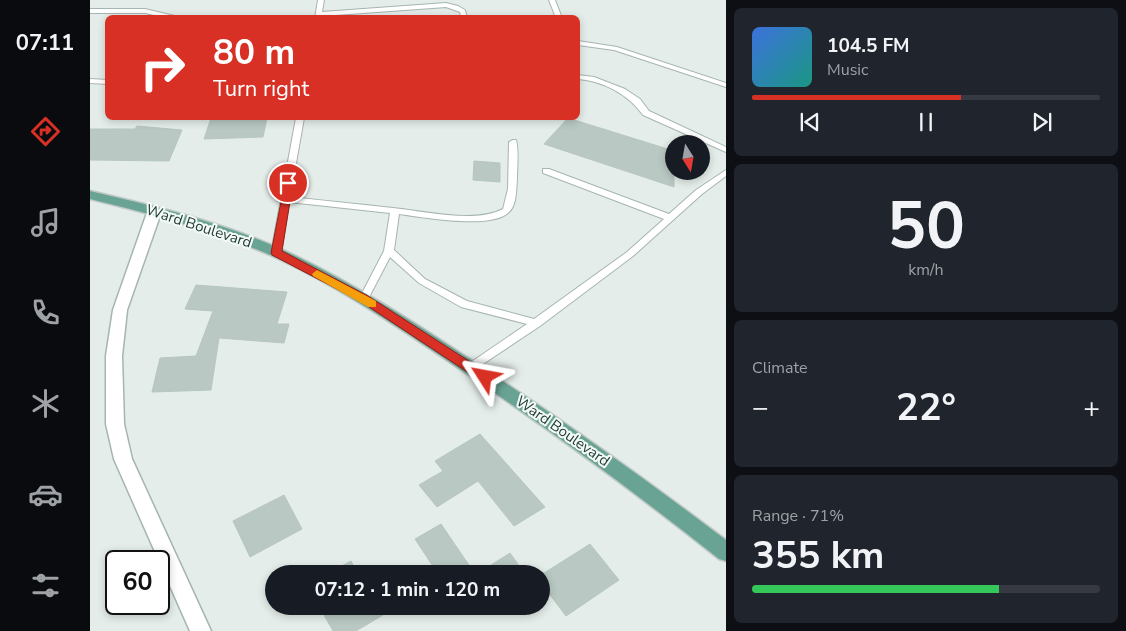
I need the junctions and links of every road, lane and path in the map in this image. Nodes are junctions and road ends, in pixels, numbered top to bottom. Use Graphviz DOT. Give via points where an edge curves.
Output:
graph roads {
  1 [pos="321,0"];
  2 [pos="552,0"];
  3 [pos="404,3"];
  4 [pos="90,11"];
  5 [pos="165,15"];
  6 [pos="318,15"];
  7 [pos="325,15"];
  8 [pos="464,15"];
  9 [pos="558,15"];
  10 [pos="580,43"];
  11 [pos="580,77"];
  12 [pos="90,81"];
  13 [pos="105,82"];
  14 [pos="726,85"];
  15 [pos="300,120"];
  16 [pos="513,142"];
  17 [pos="726,150"];
  18 [pos="546,172"];
  19 [pos="726,172"];
  20 [pos="90,195"];
  21 [pos="286,199"];
  22 [pos="155,210"];
  23 [pos="395,211"];
  24 [pos="670,218"];
  25 [pos="389,251"];
  26 [pos="276,253"];
  27 [pos="364,298"];
  28 [pos="536,323"];
  29 [pos="472,368"];
  30 [pos="726,552"];
  31 [pos="201,631"];
  1 -- 6 [label="lane"];
  2 -- 9 [label="lane"];
  3 -- 7 [label="lane"];
  3 -- 8 [label="lane" via="456,7"];
  4 -- 5 [label="lane" via="145,11"];
  10 -- 14 [label="lane" via="615,48"];
  11 -- 17 [label="lane" via="592,78 622,91 637,101 646,114"];
  12 -- 13 [label="lane"];
  15 -- 21 [label="lane"];
  16 -- 23 [label="lane" via="510,201 506,211 481,219"];
  18 -- 24 [label="lane"];
  19 -- 24 [label="lane"];
  20 -- 22 [label="main road, Ward Boulevard"];
  21 -- 23 [label="lane"];
  21 -- 26 [label="lane"];
  22 -- 26 [label="main road, Ward Boulevard"];
  22 -- 31 [label="street" via="120,310 114,356 115,424 123,459"];
  23 -- 25 [label="lane"];
  24 -- 28 [label="lane" via="630,254"];
  25 -- 27 [label="lane"];
  25 -- 28 [label="lane" via="422,281 464,304"];
  26 -- 27 [label="main road, Ward Boulevard"];
  27 -- 29 [label="main road, Ward Boulevard"];
  28 -- 29 [label="lane"];
  29 -- 30 [label="main road, Ward Boulevard"];
}
